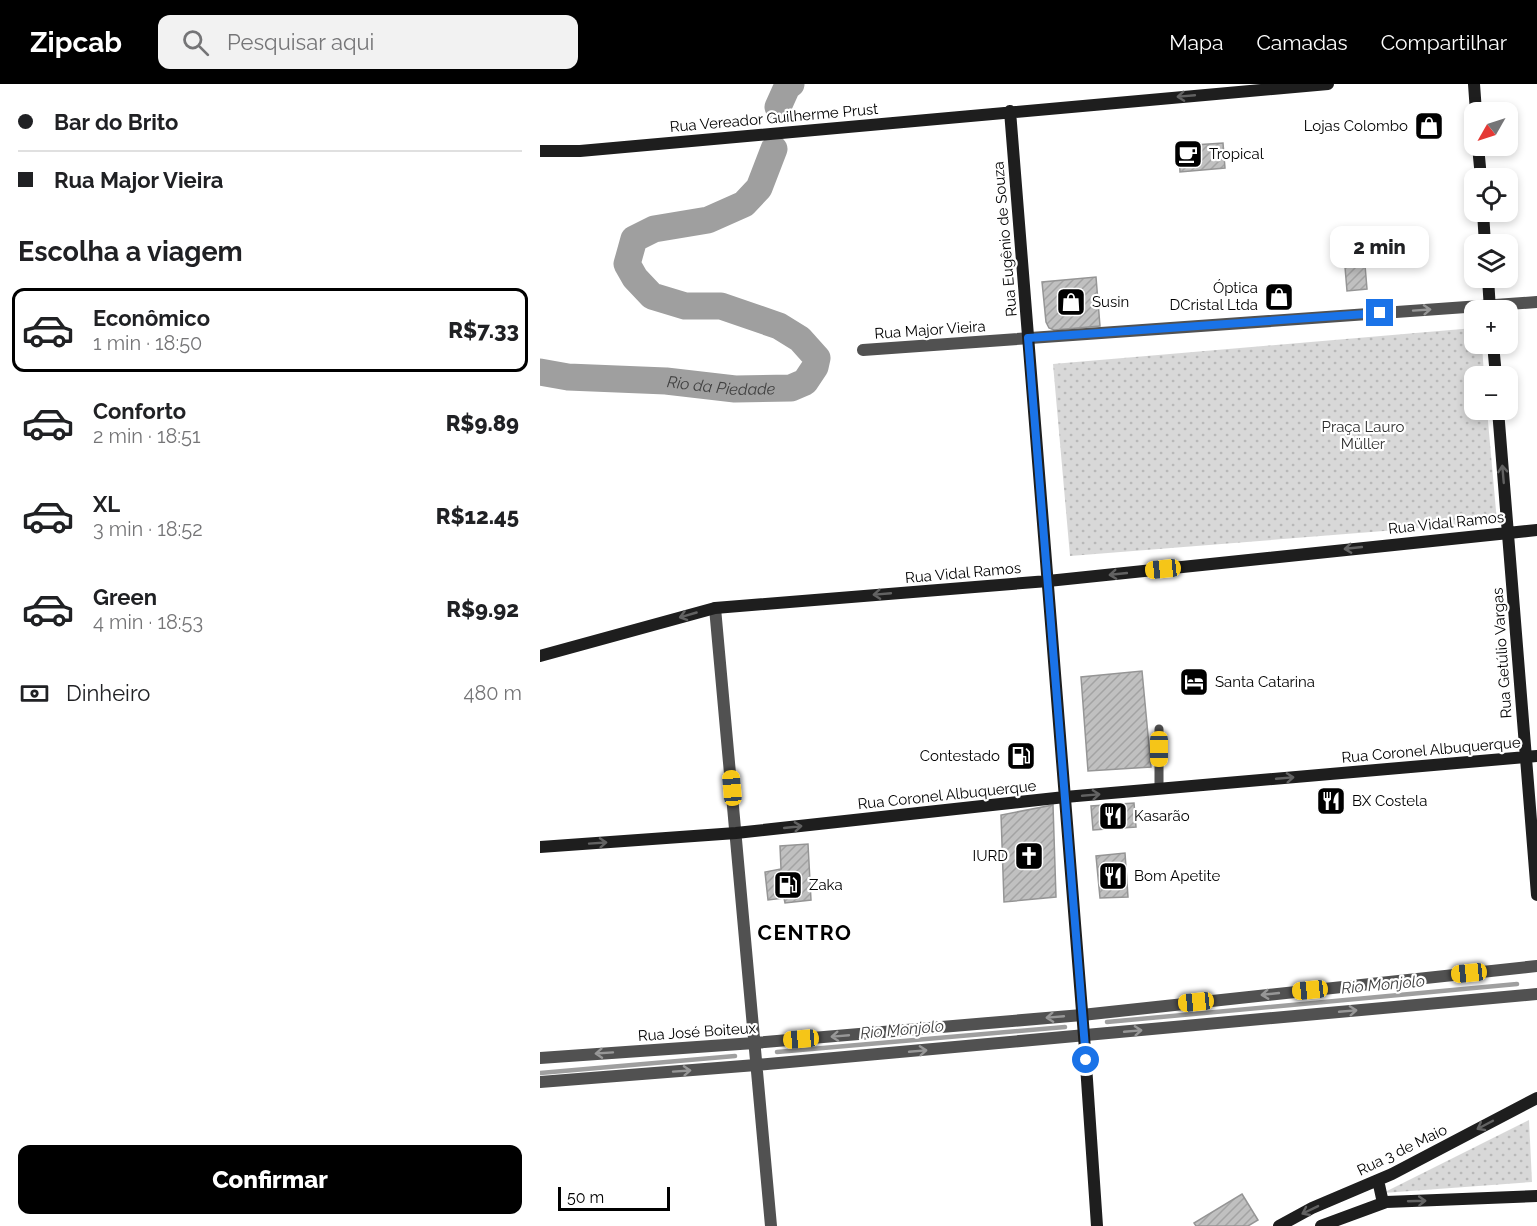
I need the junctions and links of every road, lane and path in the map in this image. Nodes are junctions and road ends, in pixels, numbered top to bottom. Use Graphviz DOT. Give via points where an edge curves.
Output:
graph roads {
  1 [pos="1328,84"];
  2 [pos="1474,84"];
  3 [pos="1475,102"];
  4 [pos="1010,111"];
  5 [pos="540,151"];
  6 [pos="1537,302"];
  7 [pos="1518,304"];
  8 [pos="1464,310"];
  9 [pos="1028,338"];
  10 [pos="863,350"];
  11 [pos="1499,420"];
  12 [pos="1537,530"];
  13 [pos="1508,532"];
  14 [pos="1048,581"];
  15 [pos="715,608"];
  16 [pos="540,656"];
  17 [pos="1159,729"];
  18 [pos="1531,756"];
  19 [pos="1159,789"];
  20 [pos="1065,797"];
  21 [pos="736,833"];
  22 [pos="540,847"];
  23 [pos="1537,895"];
  24 [pos="1537,966"];
  25 [pos="1537,994"];
  26 [pos="1082,1015"];
  27 [pos="1084,1036"];
  28 [pos="754,1043"];
  29 [pos="540,1058"];
  30 [pos="756,1065"];
  31 [pos="540,1082"];
  32 [pos="1537,1098"];
  33 [pos="1378,1180"];
  34 [pos="1537,1196"];
  35 [pos="1383,1203"];
  36 [pos="771,1226"];
  37 [pos="1097,1226"];
  38 [pos="1279,1226"];
  39 [pos="1321,1226"];
  1 -- 4 [label="main road, Rua Vereador Guilherme Prust, one-way"];
  2 -- 3 [label="main road"];
  4 -- 5 [label="main road, Rua Vereador Guilherme Prust" via="580,151"];
  4 -- 9 [label="main road, Rua Eugênio de Souza"];
  6 -- 7 [label="street, Rua Major Vieira"];
  9 -- 8 [label="street, Rua Major Vieira, one-way"];
  9 -- 10 [label="street, Rua Major Vieira"];
  9 -- 14 [label="main road, Rua Eugênio de Souza"];
  13 -- 11 [label="main road, Rua Getúlio Vargas, one-way"];
  12 -- 13 [label="main road, Rua Vidal Ramos"];
  13 -- 14 [label="main road, Rua Vidal Ramos, one-way"];
  13 -- 18 [label="main road, Rua Getúlio Vargas"];
  14 -- 15 [label="main road, Rua Vidal Ramos, one-way"];
  14 -- 20 [label="main road, Rua Eugênio de Souza"];
  15 -- 16 [label="main road, Rua Vidal Ramos, one-way"];
  15 -- 21 [label="street"];
  17 -- 19 [label="lane"];
  19 -- 18 [label="main road, Rua Coronel Albuquerque, one-way"];
  18 -- 23 [label="main road, Rua Getúlio Vargas"];
  20 -- 19 [label="main road, Rua Coronel Albuquerque, one-way"];
  21 -- 20 [label="main road, Rua Coronel Albuquerque, one-way"];
  20 -- 26 [label="main road, Rua Eugênio de Souza"];
  22 -- 21 [label="main road, Rua Coronel Albuquerque, one-way"];
  21 -- 28 [label="street"];
  24 -- 26 [label="street, Rua José Boiteux, one-way"];
  27 -- 25 [label="street, one-way"];
  26 -- 27 [label="main road, Rua Eugênio de Souza"];
  26 -- 28 [label="street, Rua José Boiteux, one-way"];
  30 -- 27 [label="street, one-way"];
  27 -- 37 [label="main road, Rua Eugênio de Souza"];
  28 -- 29 [label="street, Rua José Boiteux, one-way"];
  28 -- 30 [label="street"];
  31 -- 30 [label="street, one-way"];
  30 -- 36 [label="street"];
  32 -- 33 [label="main road, Rua 3 de Maio, one-way"];
  33 -- 35 [label="main road"];
  33 -- 38 [label="main road, Rua 3 de Maio, one-way"];
  35 -- 34 [label="main road, one-way"];
  35 -- 39 [label="main road"];
}
